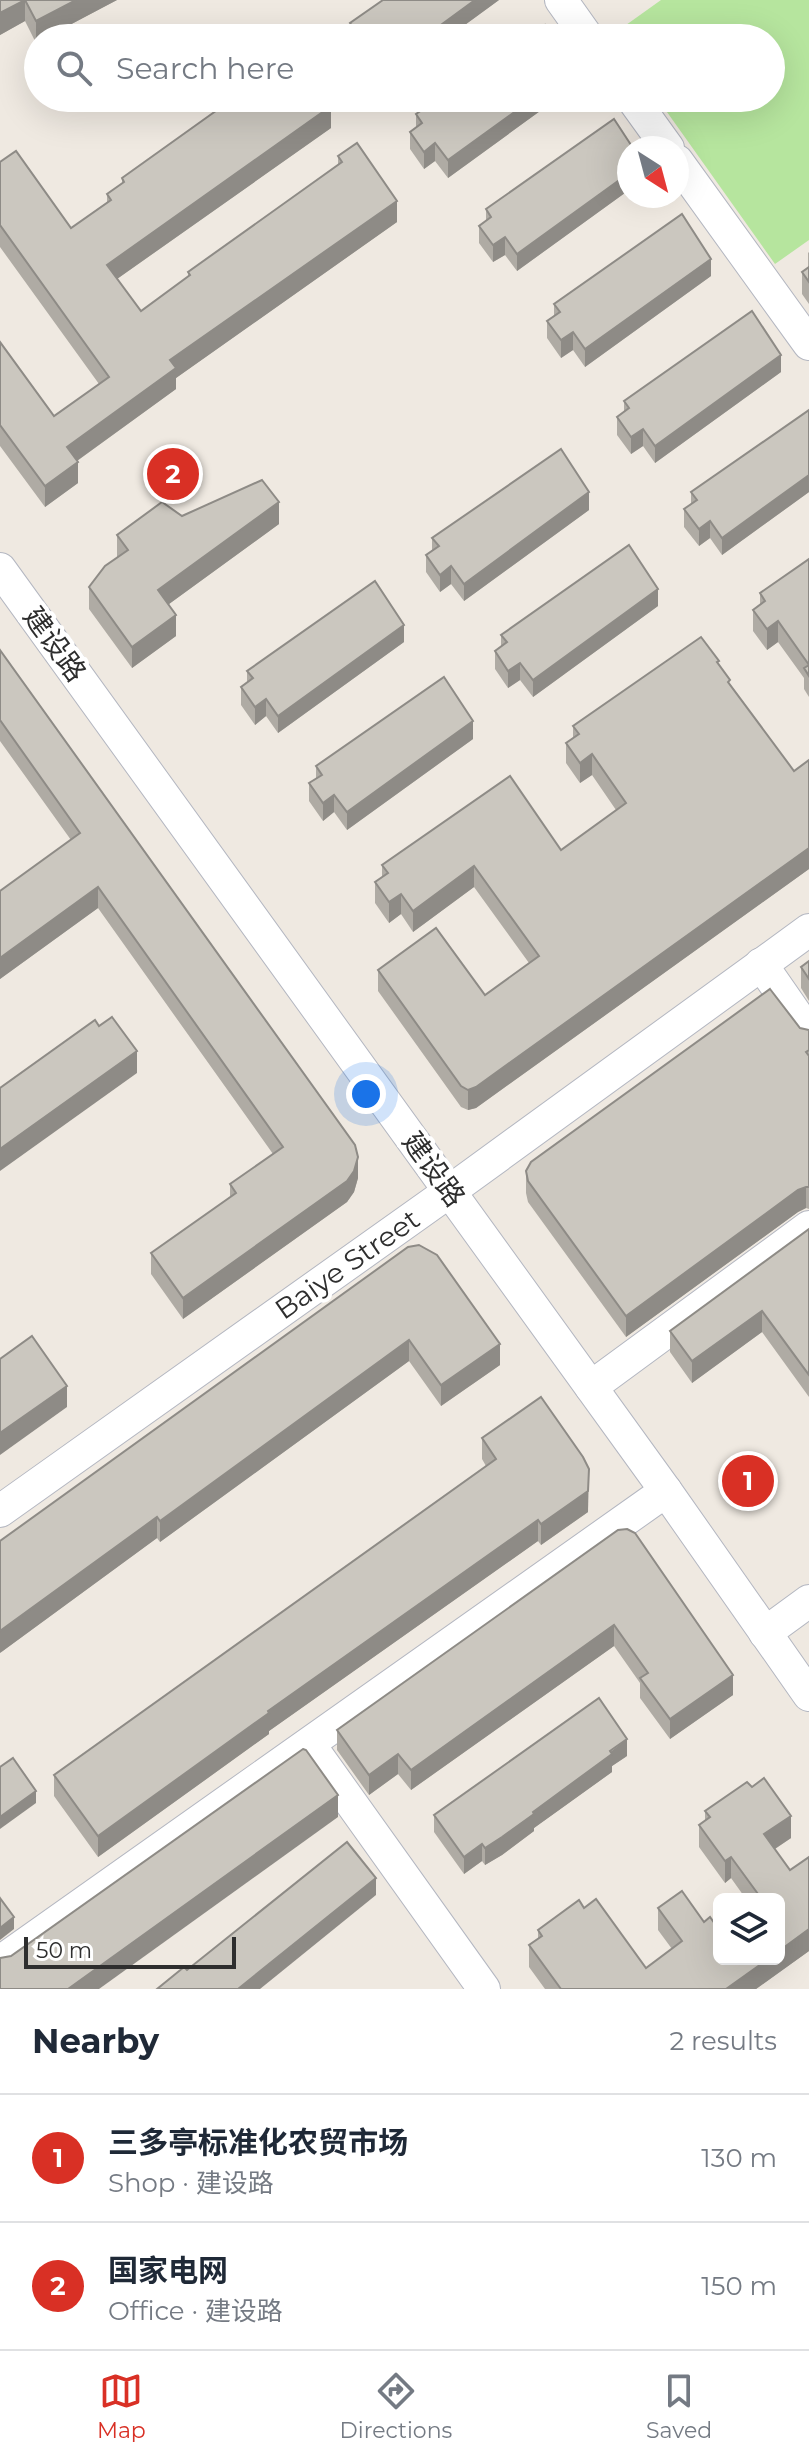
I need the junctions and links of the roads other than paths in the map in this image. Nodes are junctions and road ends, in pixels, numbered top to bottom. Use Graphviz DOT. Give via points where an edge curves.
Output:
graph roads {
  1 [pos="561,0"];
  2 [pos="578,24"];
  3 [pos="642,112"];
  4 [pos="659,136"];
  5 [pos="689,178"];
  6 [pos="809,344"];
  7 [pos="0,569"];
  8 [pos="809,930"];
  9 [pos="761,964"];
  10 [pos="809,1033"];
  11 [pos="450,1191"];
  12 [pos="809,1227"];
  13 [pos="591,1387"];
  14 [pos="666,1491"];
  15 [pos="0,1511"];
  16 [pos="809,1601"];
  17 [pos="765,1633"];
  18 [pos="809,1695"];
  19 [pos="309,1744"];
  20 [pos="0,1962"];
  21 [pos="484,1989"];
  1 -- 2 [label="street"];
  3 -- 4 [label="street"];
  5 -- 6 [label="street"];
  7 -- 11 [label="street, 建设路"];
  8 -- 9 [label="street, Baiye Street"];
  9 -- 10 [label="street"];
  9 -- 11 [label="street, Baiye Street"];
  11 -- 13 [label="street, 建设路"];
  11 -- 15 [label="street, Baiye Street"];
  12 -- 13 [label="street"];
  13 -- 14 [label="street, 建设路"];
  14 -- 17 [label="street, 建设路"];
  14 -- 19 [label="street"];
  16 -- 17 [label="street"];
  17 -- 18 [label="street, 建设路"];
  19 -- 20 [label="street"];
  19 -- 21 [label="street"];
}
